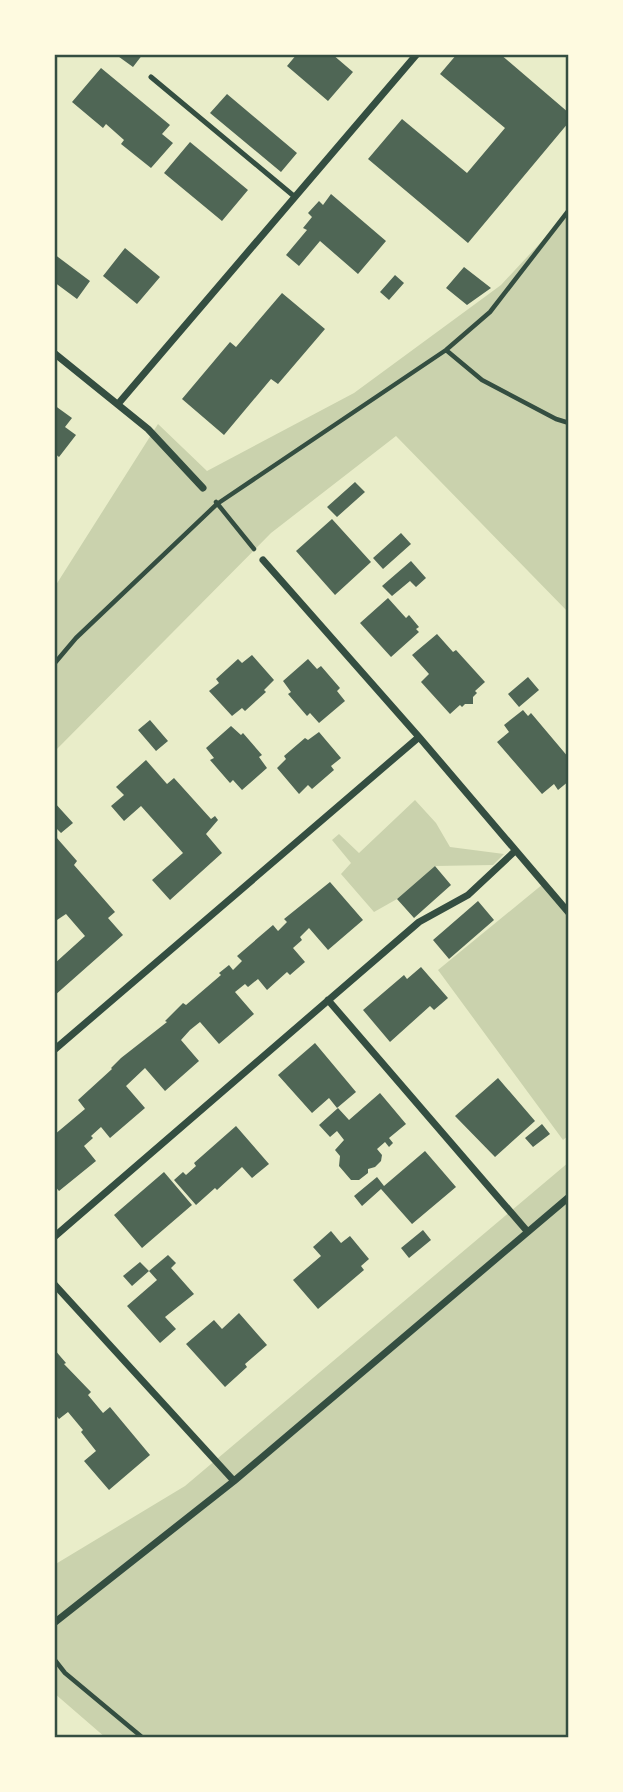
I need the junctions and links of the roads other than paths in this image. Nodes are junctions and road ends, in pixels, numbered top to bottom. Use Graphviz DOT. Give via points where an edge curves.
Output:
graph roads {
  1 [pos="417,54"];
  2 [pos="151,77"];
  3 [pos="295,197"];
  4 [pos="54,353"];
  5 [pos="118,404"];
  6 [pos="203,488"];
  7 [pos="263,560"];
  8 [pos="419,737"];
  9 [pos="515,852"];
  10 [pos="569,913"];
  11 [pos="328,1000"];
  12 [pos="54,1050"];
  13 [pos="569,1197"];
  14 [pos="527,1231"];
  15 [pos="54,1237"];
  16 [pos="54,1284"];
  17 [pos="234,1481"];
  18 [pos="54,1623"];
  1 -- 3 [label="street"];
  2 -- 3 [label="lane"];
  3 -- 5 [label="street"];
  4 -- 5 [label="street"];
  5 -- 6 [label="street"];
  7 -- 8 [label="street"];
  8 -- 9 [label="street"];
  8 -- 12 [label="street"];
  9 -- 10 [label="street"];
  9 -- 11 [label="street" via="468,895 419,922"];
  11 -- 14 [label="street"];
  11 -- 15 [label="street"];
  13 -- 14 [label="street"];
  14 -- 17 [label="street"];
  16 -- 17 [label="street"];
  17 -- 18 [label="street"];
}
